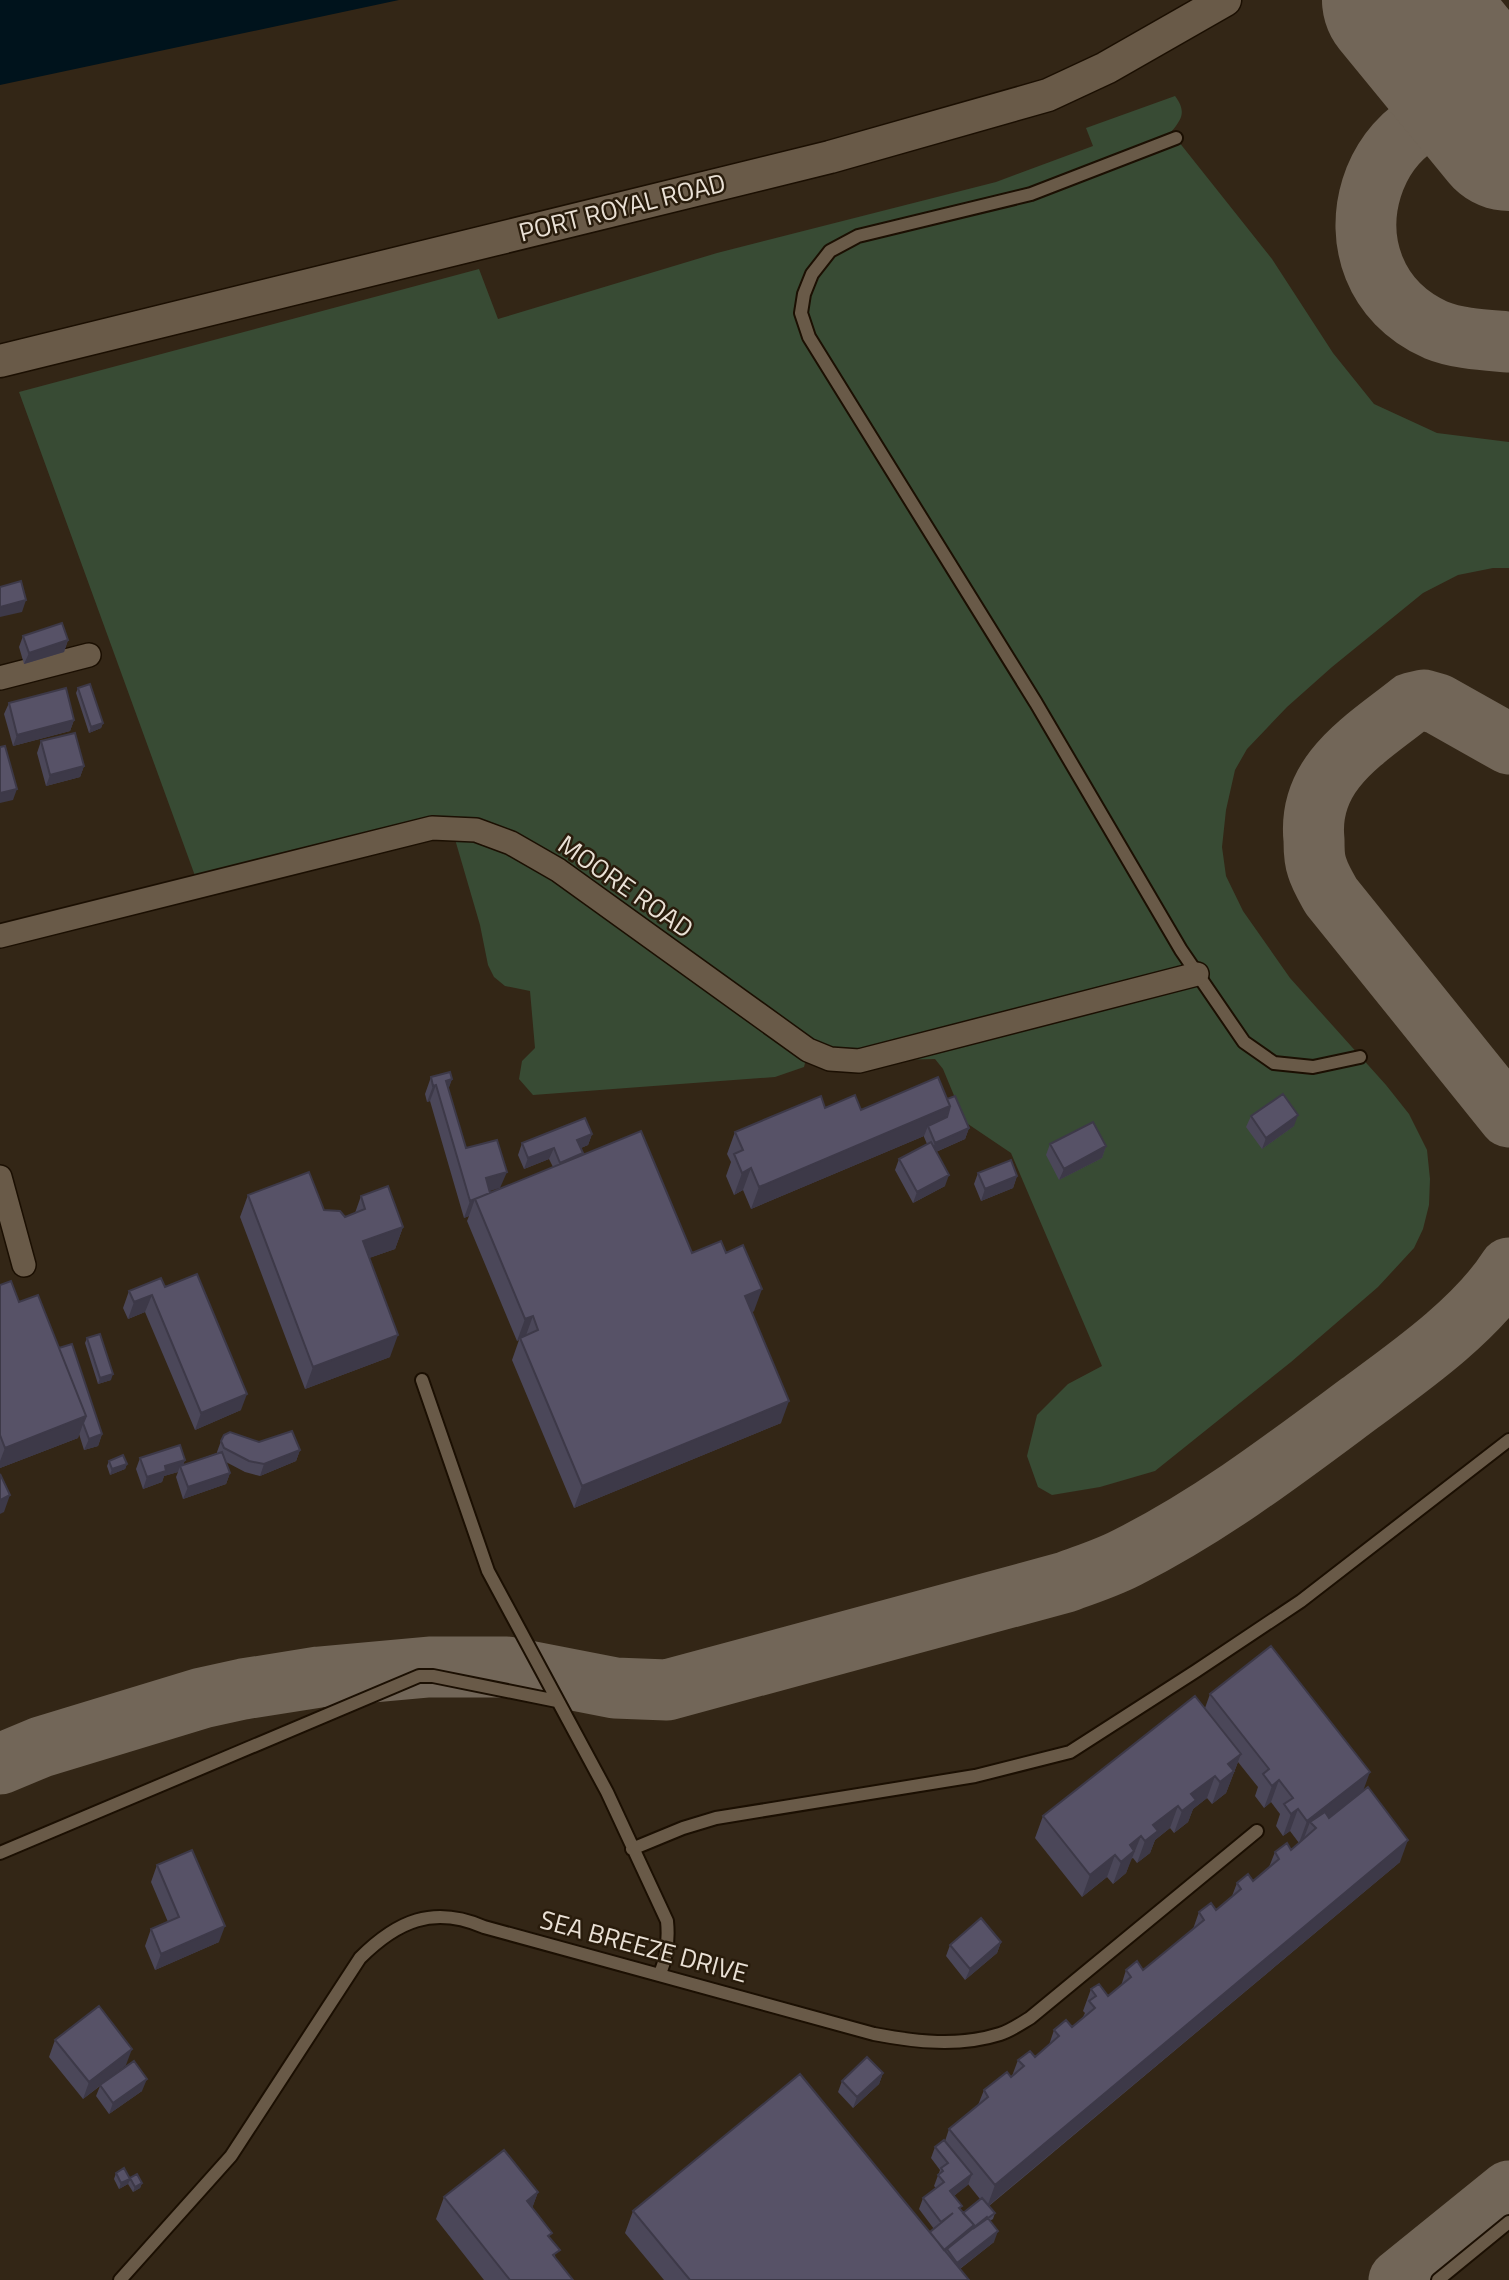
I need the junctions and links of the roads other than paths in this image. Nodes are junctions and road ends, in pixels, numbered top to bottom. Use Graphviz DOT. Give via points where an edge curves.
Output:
graph roads {
  1 [pos="1225,0"];
  2 [pos="1175,138"];
  3 [pos="0,361"];
  4 [pos="89,655"];
  5 [pos="0,678"];
  6 [pos="0,936"];
  7 [pos="1197,974"];
  8 [pos="1360,1057"];
  9 [pos="0,1177"];
  10 [pos="24,1265"];
  11 [pos="422,1380"];
  12 [pos="1509,1440"];
  13 [pos="558,1701"];
  14 [pos="1257,1831"];
  15 [pos="632,1849"];
  16 [pos="0,1853"];
  17 [pos="660,1974"];
  18 [pos="1509,2222"];
  19 [pos="120,2280"];
  20 [pos="1438,2280"];
  1 -- 3 [label="main road, PORT ROYAL ROAD" via="1106,68 1048,95 830,157"];
  2 -- 7 [label="lane" via="1031,194 858,236 830,250 812,274 801,313 808,337"];
  4 -- 5 [label="street"];
  6 -- 7 [label="street, MOORE ROAD" via="432,828 476,830 558,870 808,1050 830,1059 859,1061"];
  7 -- 8 [label="lane" via="1244,1042 1274,1063 1313,1067"];
  9 -- 10 [label="street"];
  11 -- 13 [label="lane" via="488,1572"];
  12 -- 15 [label="lane" via="1301,1601 1070,1752 962,1779 716,1818"];
  13 -- 15 [label="lane"];
  13 -- 16 [label="lane" via="419,1676"];
  14 -- 17 [label="lane, SEA BREEZE DRIVE" via="1030,2018 1002,2034 960,2042 917,2042"];
  15 -- 17 [label="lane" via="667,1921 667,1948"];
  17 -- 19 [label="lane, SEA BREEZE DRIVE" via="459,1918 432,1916 398,1927 360,1958 231,2155"];
  18 -- 20 [label="lane"];
}
